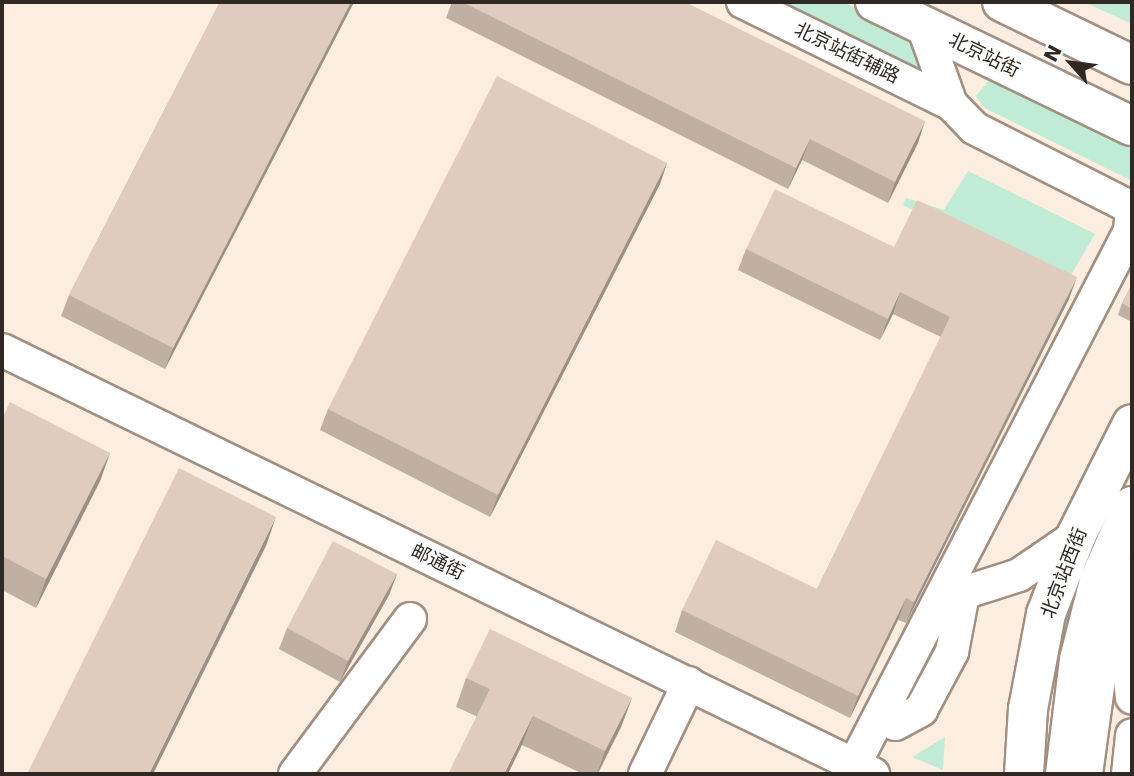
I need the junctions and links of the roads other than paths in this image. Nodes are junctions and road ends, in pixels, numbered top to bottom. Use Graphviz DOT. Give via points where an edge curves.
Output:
graph roads {
  1 [pos="743,2"];
  2 [pos="875,2"];
  3 [pos="1002,2"];
  4 [pos="923,26"];
  5 [pos="1132,65"];
  6 [pos="951,104"];
  7 [pos="1132,126"];
  8 [pos="1132,208"];
  9 [pos="2,351"];
  10 [pos="1132,424"];
  11 [pos="1132,506"];
  12 [pos="1076,536"];
  13 [pos="962,578"];
  14 [pos="1128,585"];
  15 [pos="410,619"];
  16 [pos="1128,635"];
  17 [pos="689,683"];
  18 [pos="1132,698"];
  19 [pos="1132,735"];
  20 [pos="864,760"];
  21 [pos="295,774"];
  22 [pos="645,774"];
  23 [pos="1024,774"];
  24 [pos="1065,774"];
  25 [pos="1086,774"];
  26 [pos="1128,774"];
  1 -- 6 [label="street, 北京站街辅路"];
  2 -- 4 [label="main road, 北京站街"];
  3 -- 5 [label="main road"];
  4 -- 6 [label="street"];
  4 -- 7 [label="main road, 北京站街"];
  6 -- 8 [label="street" via="974,128"];
  8 -- 13 [label="street" via="1130,231"];
  9 -- 17 [label="street, 邮通街"];
  10 -- 12 [label="main road, 北京站西街"];
  11 -- 24 [label="main road, 北京站西街" via="1099,581 1086,634"];
  12 -- 13 [label="street" via="1019,575"];
  12 -- 23 [label="main road, 北京站西街" via="1045,614 1028,709"];
  13 -- 20 [label="street"];
  13 -- 20 [label="street" via="895,724"];
  14 -- 16 [label="street"];
  14 -- 25 [label="street" via="1100,672"];
  15 -- 21 [label="street"];
  16 -- 18 [label="street"];
  17 -- 20 [label="street, 邮通街"];
  17 -- 22 [label="street"];
  19 -- 26 [label="street"];
}
